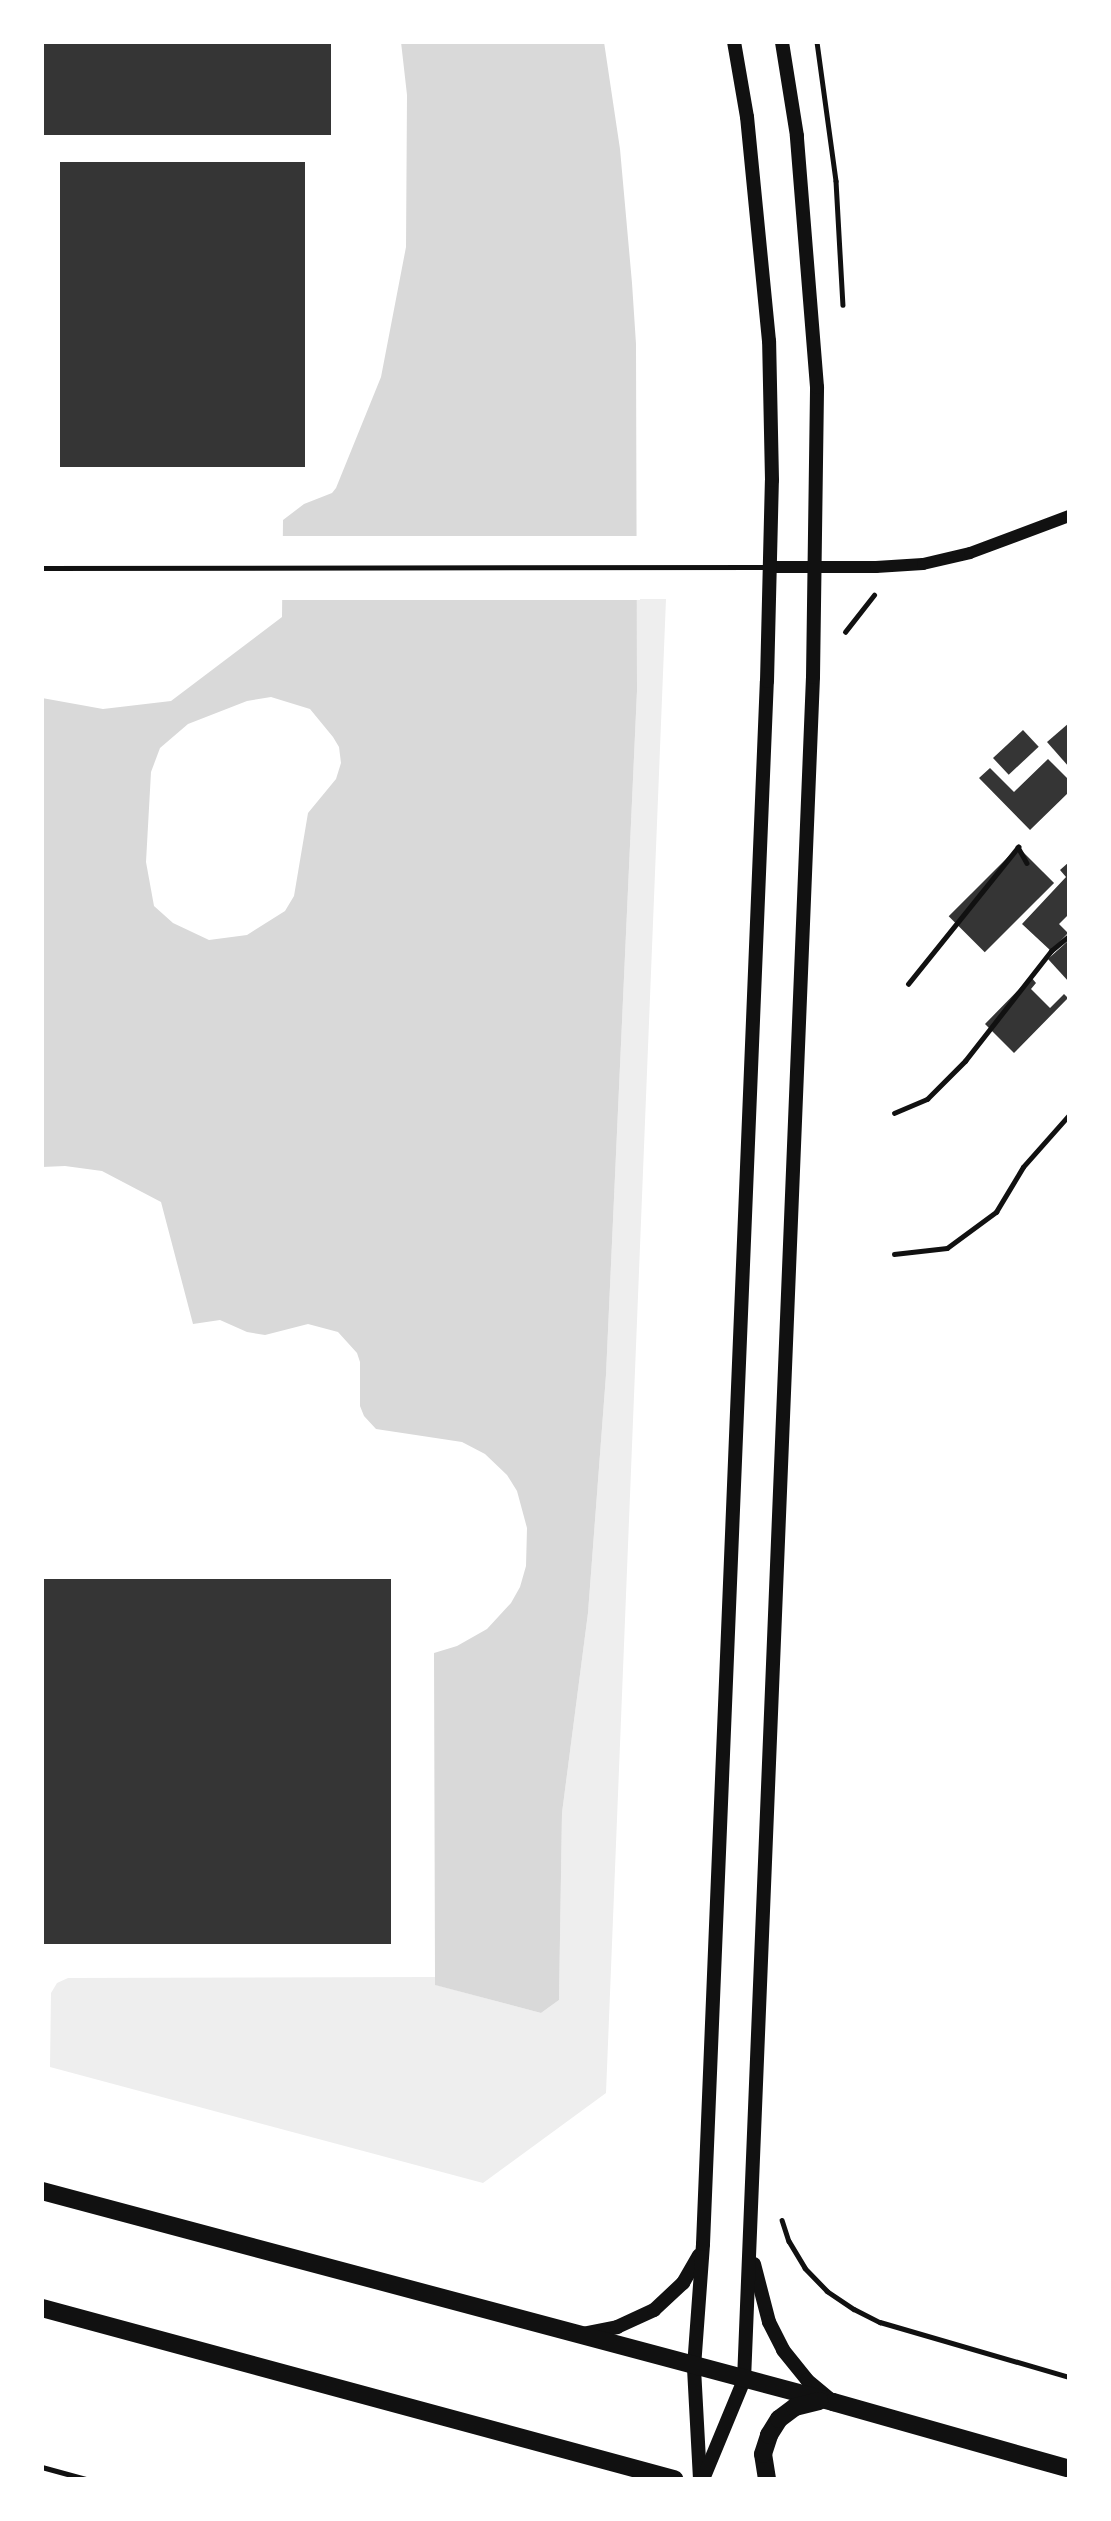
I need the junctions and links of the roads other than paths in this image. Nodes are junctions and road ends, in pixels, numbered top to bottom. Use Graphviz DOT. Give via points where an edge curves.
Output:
graph roads {
  1 [pos="734,42"];
  2 [pos="782,42"];
  3 [pos="1069,516"];
  4 [pos="770,567"];
  5 [pos="816,567"];
  6 [pos="42,568"];
  7 [pos="42,2191"];
  8 [pos="703,2244"];
  9 [pos="751,2246"];
  10 [pos="42,2308"];
  11 [pos="576,2335"];
  12 [pos="694,2367"];
  13 [pos="744,2381"];
  14 [pos="833,2402"];
  15 [pos="1069,2469"];
  16 [pos="674,2479"];
  17 [pos="701,2479"];
  18 [pos="767,2479"];
  1 -- 4 [label="main road" via="747,117 769,341"];
  2 -- 5 [label="main road" via="797,136 810,274 817,387"];
  3 -- 5 [label="street" via="945,559 898,566"];
  4 -- 5 [label="street"];
  4 -- 6 [label="lane"];
  4 -- 8 [label="main road"];
  5 -- 9 [label="main road"];
  7 -- 11 [label="main road"];
  8 -- 11 [label="main road" via="683,2283 654,2310 617,2327"];
  8 -- 12 [label="main road"];
  9 -- 13 [label="main road"];
  9 -- 14 [label="main road" via="769,2322 783,2350"];
  10 -- 16 [label="main road"];
  11 -- 12 [label="main road"];
  12 -- 13 [label="main road"];
  12 -- 17 [label="main road"];
  13 -- 14 [label="main road"];
  13 -- 17 [label="main road"];
  14 -- 15 [label="main road"];
  14 -- 18 [label="main road" via="814,2401 779,2418 763,2454"];
}
